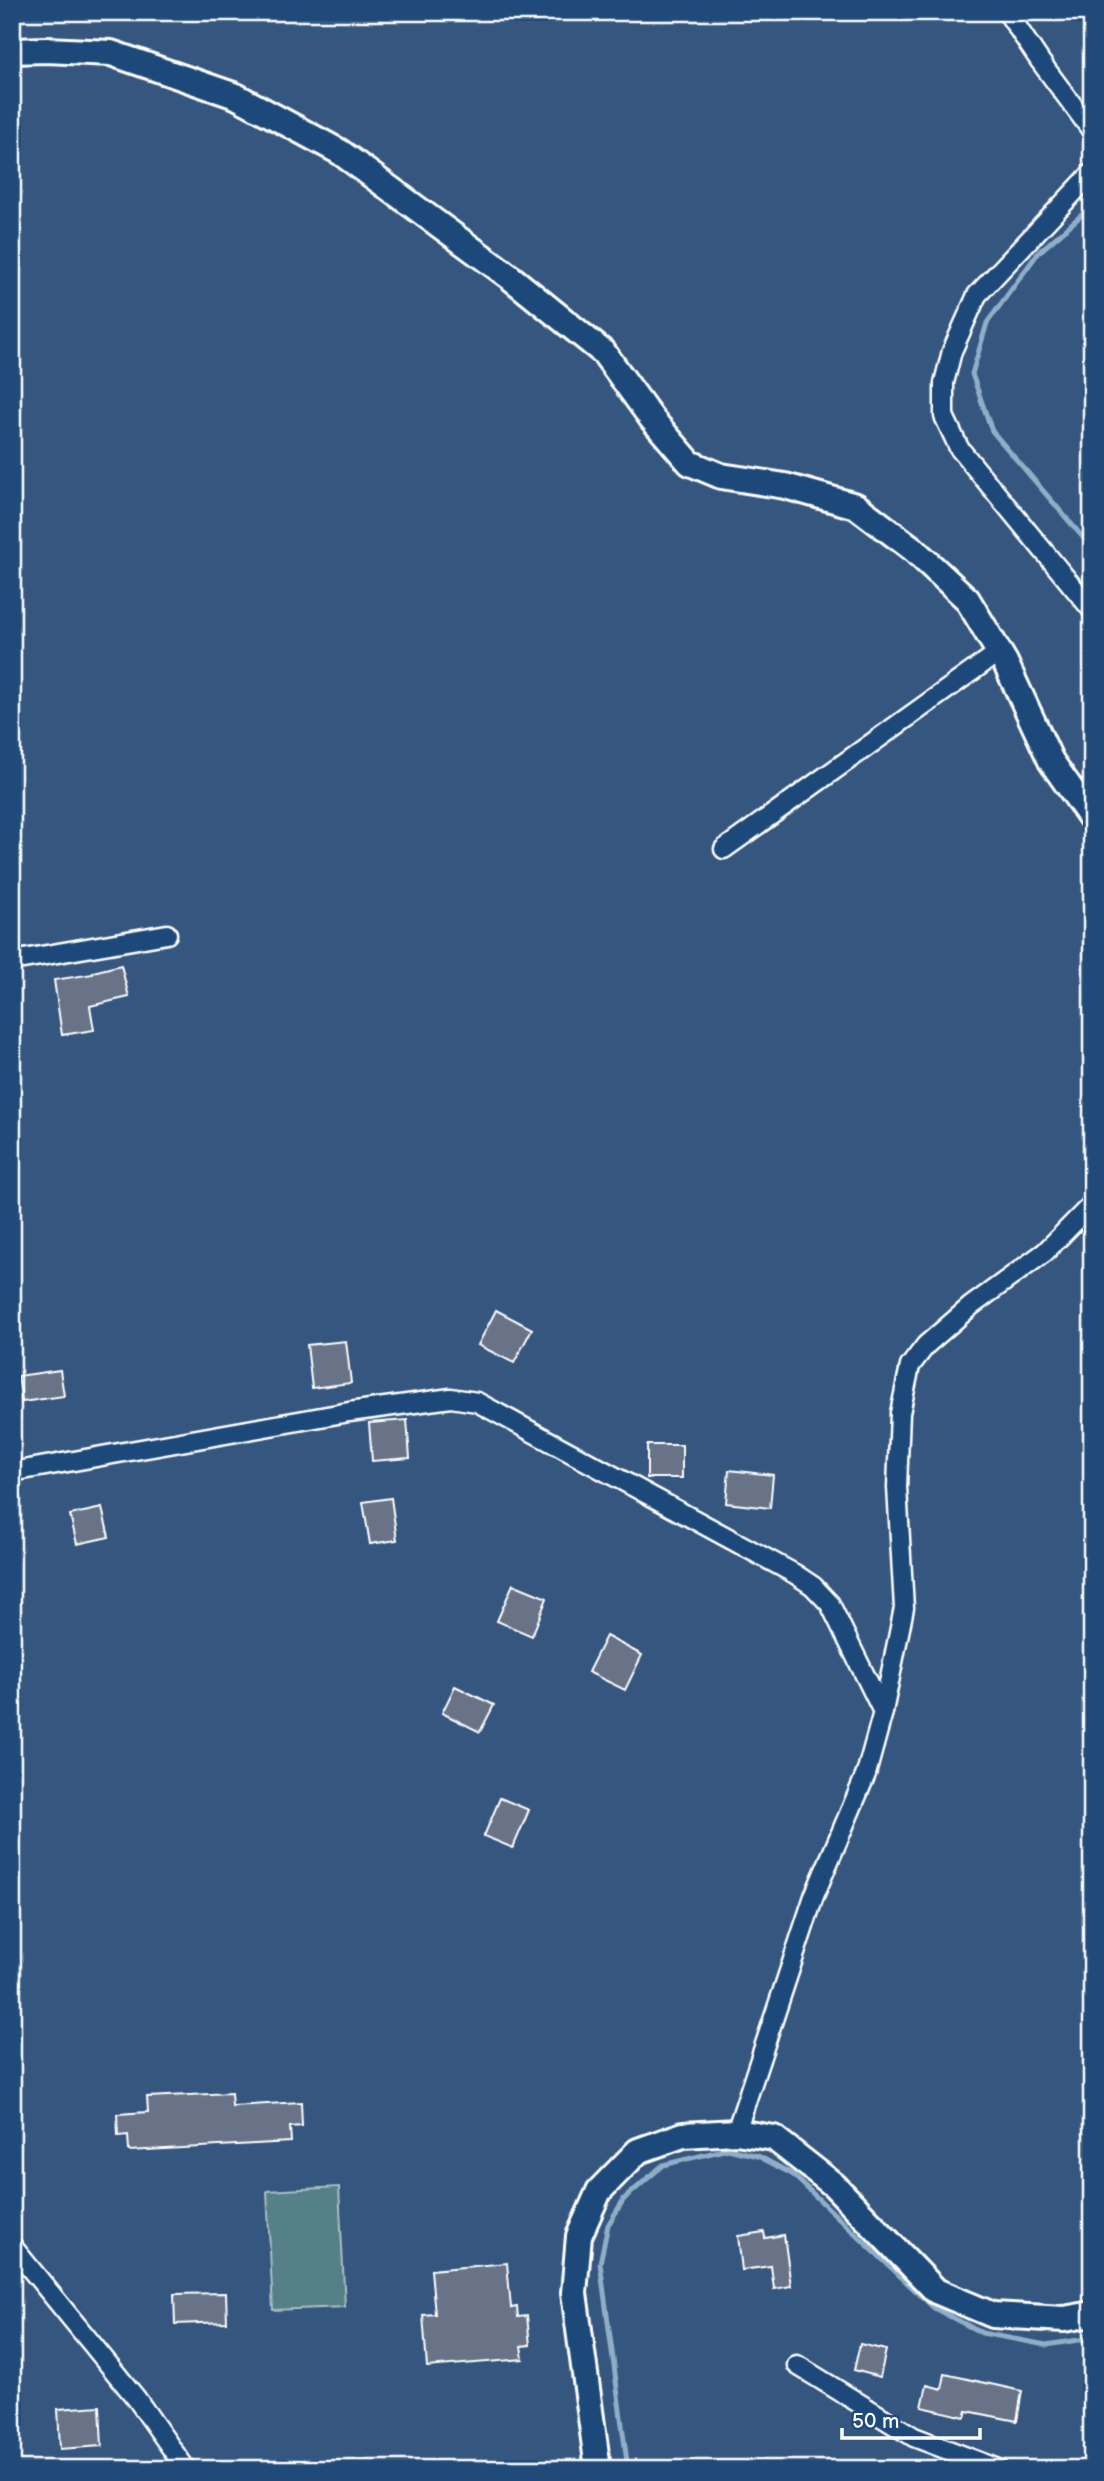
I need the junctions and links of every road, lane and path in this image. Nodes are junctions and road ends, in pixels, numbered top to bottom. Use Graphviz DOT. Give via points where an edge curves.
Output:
graph roads {
  1 [pos="1007,12"];
  2 [pos="12,51"];
  3 [pos="1092,131"];
  4 [pos="1092,173"];
  5 [pos="1092,610"];
  6 [pos="999,652"];
  7 [pos="1092,819"];
  8 [pos="724,849"];
  9 [pos="167,934"];
  10 [pos="12,961"];
  11 [pos="1092,1204"];
  12 [pos="12,1472"];
  13 [pos="883,1712"];
  14 [pos="736,2132"];
  15 [pos="12,2246"];
  16 [pos="1092,2314"];
  17 [pos="797,2365"];
  18 [pos="186,2469"];
  19 [pos="598,2469"];
  20 [pos="998,2469"];
  1 -- 3 [label="street"];
  2 -- 6 [label="street" via="111,53 236,96 340,152 510,277 604,353 690,463 720,476 785,486 856,506 913,549 967,599"];
  4 -- 5 [label="street" via="977,295 952,351 944,383 944,416 959,448"];
  6 -- 7 [label="street" via="1051,761"];
  6 -- 8 [label="street"];
  9 -- 10 [label="street"];
  11 -- 13 [label="street" via="1045,1252 926,1345 910,1366 900,1413 897,1487 904,1608"];
  12 -- 13 [label="street" via="362,1410 451,1398 477,1402 813,1586 830,1604"];
  13 -- 14 [label="street" via="866,1774 814,1896"];
  14 -- 16 [label="street" via="774,2138 834,2185 936,2291 993,2315 1064,2319"];
  14 -- 19 [label="street" via="683,2135 638,2151 599,2191 579,2236 574,2293"];
  15 -- 18 [label="street" via="136,2398"];
  17 -- 20 [label="street" via="914,2437"];
}
